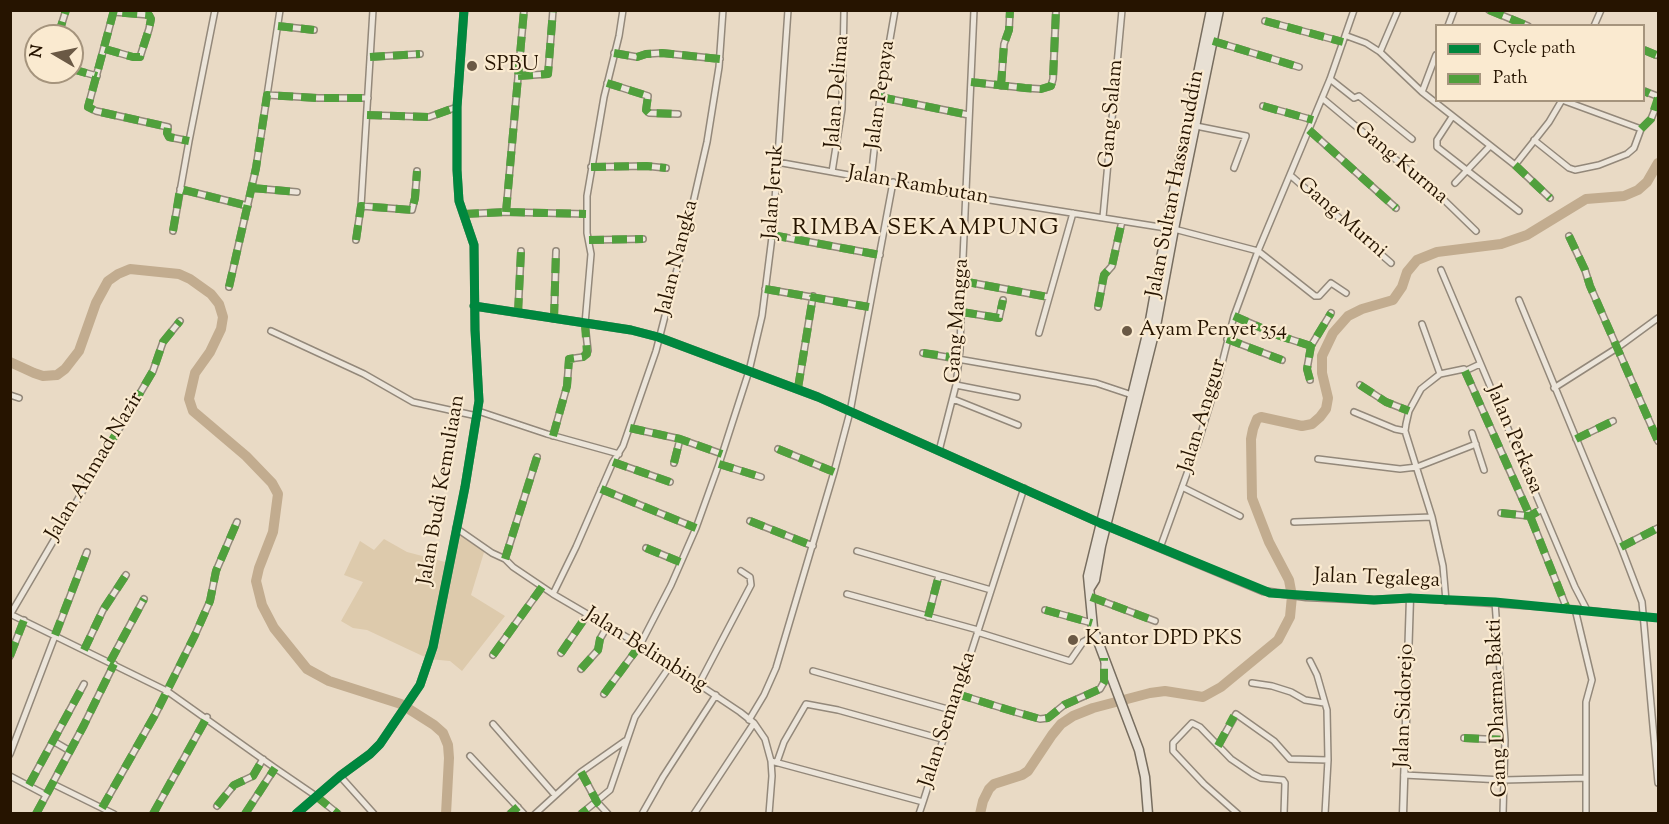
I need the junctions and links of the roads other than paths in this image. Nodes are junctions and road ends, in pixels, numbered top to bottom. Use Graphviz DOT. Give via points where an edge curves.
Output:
graph roads {
  1 [pos="215,10"];
  2 [pos="280,10"];
  3 [pos="373,10"];
  4 [pos="464,10"];
  5 [pos="524,10"];
  6 [pos="553,10"];
  7 [pos="623,10"];
  8 [pos="723,10"];
  9 [pos="788,10"];
  10 [pos="844,10"];
  11 [pos="895,10"];
  12 [pos="974,10"];
  13 [pos="1010,10"];
  14 [pos="1056,10"];
  15 [pos="1122,10"];
  16 [pos="1211,10"];
  17 [pos="1219,10"];
  18 [pos="1354,10"];
  19 [pos="1398,10"];
  20 [pos="1489,10"];
  21 [pos="1601,10"];
  22 [pos="114,11"];
  23 [pos="141,13"];
  24 [pos="1265,21"];
  25 [pos="1523,24"];
  26 [pos="1595,24"];
  27 [pos="278,26"];
  28 [pos="314,30"];
  29 [pos="1347,36"];
  30 [pos="1213,41"];
  31 [pos="1343,42"];
  32 [pos="105,49"];
  33 [pos="1645,50"];
  34 [pos="614,52"];
  35 [pos="1380,52"];
  36 [pos="420,54"];
  37 [pos="1656,55"];
  38 [pos="370,57"];
  39 [pos="720,59"];
  40 [pos="1435,60"];
  41 [pos="1299,67"];
  42 [pos="84,72"];
  43 [pos="97,76"];
  44 [pos="518,76"];
  45 [pos="1330,79"];
  46 [pos="971,82"];
  47 [pos="607,83"];
  48 [pos="1000,86"];
  49 [pos="1422,92"];
  50 [pos="1645,92"];
  51 [pos="267,95"];
  52 [pos="880,97"];
  53 [pos="368,98"];
  54 [pos="1322,99"];
  55 [pos="1561,102"];
  56 [pos="1567,102"];
  57 [pos="457,106"];
  58 [pos="1263,106"];
  59 [pos="678,114"];
  60 [pos="367,115"];
  61 [pos="969,115"];
  62 [pos="1452,117"];
  63 [pos="1313,120"];
  64 [pos="1196,126"];
  65 [pos="1641,129"];
  66 [pos="1308,130"];
  67 [pos="1412,139"];
  68 [pos="1534,140"];
  69 [pos="189,141"];
  70 [pos="1490,146"];
  71 [pos="777,162"];
  72 [pos="1515,165"];
  73 [pos="591,167"];
  74 [pos="666,168"];
  75 [pos="1234,168"];
  76 [pos="417,171"];
  77 [pos="1469,171"];
  78 [pos="832,172"];
  79 [pos="1290,175"];
  80 [pos="871,180"];
  81 [pos="893,182"];
  82 [pos="1455,183"];
  83 [pos="252,188"];
  84 [pos="180,189"];
  85 [pos="297,192"];
  86 [pos="965,196"];
  87 [pos="1550,198"];
  88 [pos="248,206"];
  89 [pos="361,206"];
  90 [pos="1396,208"];
  91 [pos="1519,211"];
  92 [pos="506,212"];
  93 [pos="1073,213"];
  94 [pos="464,214"];
  95 [pos="586,214"];
  96 [pos="1103,217"];
  97 [pos="1122,221"];
  98 [pos="1170,229"];
  99 [pos="173,231"];
  100 [pos="1476,231"];
  101 [pos="772,235"];
  102 [pos="1569,236"];
  103 [pos="643,239"];
  104 [pos="356,240"];
  105 [pos="589,240"];
  106 [pos="1258,250"];
  107 [pos="521,251"];
  108 [pos="556,251"];
  109 [pos="880,255"];
  110 [pos="1391,263"];
  111 [pos="1441,270"];
  112 [pos="962,281"];
  113 [pos="229,287"];
  114 [pos="765,289"];
  115 [pos="1158,293"];
  116 [pos="1346,293"];
  117 [pos="813,296"];
  118 [pos="1048,297"];
  119 [pos="1003,300"];
  120 [pos="1519,300"];
  121 [pos="474,306"];
  122 [pos="869,307"];
  123 [pos="1098,307"];
  124 [pos="962,312"];
  125 [pos="518,313"];
  126 [pos="1331,313"];
  127 [pos="1234,316"];
  128 [pos="1659,318"];
  129 [pos="554,319"];
  130 [pos="180,321"];
  131 [pos="585,324"];
  132 [pos="1422,324"];
  133 [pos="271,331"];
  134 [pos="1039,333"];
  135 [pos="658,337"];
  136 [pos="1227,339"];
  137 [pos="1311,346"];
  138 [pos="1617,348"];
  139 [pos="923,353"];
  140 [pos="959,358"];
  141 [pos="1282,360"];
  142 [pos="1480,364"];
  143 [pos="749,371"];
  144 [pos="1465,371"];
  145 [pos="1440,374"];
  146 [pos="1310,380"];
  147 [pos="956,385"];
  148 [pos="1360,385"];
  149 [pos="798,388"];
  150 [pos="1554,388"];
  151 [pos="10,395"];
  152 [pos="1132,395"];
  153 [pos="1017,397"];
  154 [pos="19,398"];
  155 [pos="952,399"];
  156 [pos="1409,411"];
  157 [pos="850,412"];
  158 [pos="1354,412"];
  159 [pos="478,414"];
  160 [pos="1613,421"];
  161 [pos="1018,425"];
  162 [pos="630,428"];
  163 [pos="1405,431"];
  164 [pos="1472,433"];
  165 [pos="553,436"];
  166 [pos="1576,438"];
  167 [pos="680,439"];
  168 [pos="1659,441"];
  169 [pos="1476,444"];
  170 [pos="778,449"];
  171 [pos="939,451"];
  172 [pos="619,454"];
  173 [pos="722,454"];
  174 [pos="537,457"];
  175 [pos="1318,459"];
  176 [pos="613,462"];
  177 [pos="674,463"];
  178 [pos="719,464"];
  179 [pos="1417,467"];
  180 [pos="1484,470"];
  181 [pos="834,472"];
  182 [pos="761,477"];
  183 [pos="670,482"];
  184 [pos="1182,487"];
  185 [pos="1024,488"];
  186 [pos="602,489"];
  187 [pos="1542,509"];
  188 [pos="1501,513"];
  189 [pos="1240,516"];
  190 [pos="1530,516"];
  191 [pos="1432,517"];
  192 [pos="750,521"];
  193 [pos="237,522"];
  194 [pos="1294,522"];
  195 [pos="1103,524"];
  196 [pos="456,528"];
  197 [pos="696,528"];
  198 [pos="1659,528"];
  199 [pos="813,546"];
  200 [pos="1621,547"];
  201 [pos="646,548"];
  202 [pos="1160,548"];
  203 [pos="858,551"];
  204 [pos="87,552"];
  205 [pos="505,559"];
  206 [pos="680,562"];
  207 [pos="741,571"];
  208 [pos="939,574"];
  209 [pos="126,575"];
  210 [pos="542,587"];
  211 [pos="991,590"];
  212 [pos="1091,592"];
  213 [pos="553,594"];
  214 [pos="847,594"];
  215 [pos="1410,598"];
  216 [pos="144,599"];
  217 [pos="1446,601"];
  218 [pos="1495,602"];
  219 [pos="1567,609"];
  220 [pos="1575,609"];
  221 [pos="1045,610"];
  222 [pos="1587,610"];
  223 [pos="11,614"];
  224 [pos="587,615"];
  225 [pos="1643,616"];
  226 [pos="928,617"];
  227 [pos="1659,618"];
  228 [pos="24,620"];
  229 [pos="1155,621"];
  230 [pos="1092,623"];
  231 [pos="608,625"];
  232 [pos="978,631"];
  233 [pos="55,635"];
  234 [pos="1095,635"];
  235 [pos="640,645"];
  236 [pos="84,650"];
  237 [pos="561,653"];
  238 [pos="493,655"];
  239 [pos="10,656"];
  240 [pos="1104,658"];
  241 [pos="1310,661"];
  242 [pos="112,663"];
  243 [pos="670,666"];
  244 [pos="581,669"];
  245 [pos="813,671"];
  246 [pos="1252,683"];
  247 [pos="84,684"];
  248 [pos="699,684"];
  249 [pos="167,690"];
  250 [pos="604,694"];
  251 [pos="957,694"];
  252 [pos="716,695"];
  253 [pos="1324,703"];
  254 [pos="951,710"];
  255 [pos="207,717"];
  256 [pos="752,722"];
  257 [pos="493,724"];
  258 [pos="1464,738"];
  259 [pos="942,739"];
  260 [pos="1505,740"];
  261 [pos="53,741"];
  262 [pos="625,741"];
  263 [pos="1218,746"];
  264 [pos="70,751"];
  265 [pos="10,754"];
  266 [pos="470,756"];
  267 [pos="262,759"];
  268 [pos="1328,760"];
  269 [pos="774,761"];
  270 [pos="274,768"];
  271 [pos="581,772"];
  272 [pos="1404,775"];
  273 [pos="10,776"];
  274 [pos="340,776"];
  275 [pos="1586,778"];
  276 [pos="1503,780"];
  277 [pos="1659,783"];
  278 [pos="53,784"];
  279 [pos="29,785"];
  280 [pos="46,795"];
  281 [pos="555,795"];
  282 [pos="316,796"];
  283 [pos="597,802"];
  284 [pos="923,802"];
  285 [pos="218,806"];
  286 [pos="518,807"];
  287 [pos="102,808"];
  288 [pos="36,813"];
  289 [pos="114,813"];
  290 [pos="153,813"];
  291 [pos="245,813"];
  292 [pos="296,813"];
  293 [pos="338,813"];
  294 [pos="374,813"];
  295 [pos="510,813"];
  296 [pos="524,813"];
  297 [pos="535,813"];
  298 [pos="581,813"];
  299 [pos="608,813"];
  300 [pos="642,813"];
  301 [pos="694,813"];
  302 [pos="769,813"];
  303 [pos="919,813"];
  304 [pos="1148,813"];
  305 [pos="1238,813"];
  306 [pos="1284,813"];
  307 [pos="1325,813"];
  308 [pos="1403,813"];
  309 [pos="1503,813"];
  310 [pos="1586,813"];
  1 -- 69 [label="street"];
  2 -- 27 [label="street"];
  3 -- 38 [label="street"];
  4 -- 57 [label="street, Jalan Budi Kemuliaan"];
  5 -- 44 [label="street"];
  6 -- 44 [label="street" via="548,74"];
  7 -- 34 [label="street"];
  8 -- 39 [label="street, Jalan Nangka"];
  9 -- 71 [label="street, Jalan Jeruk"];
  10 -- 78 [label="street, Jalan Delima" via="842,109"];
  11 -- 52 [label="street, Jalan Pepaya"];
  12 -- 46 [label="street, Gang Mangga"];
  13 -- 48 [label="street"];
  14 -- 48 [label="street" via="1051,86"];
  15 -- 96 [label="street, Gang Salam"];
  16 -- 98 [label="main road, Jalan Sultan Hassanuddin"];
  17 -- 30 [label="main road"];
  18 -- 29 [label="street, Jalan Anggur"];
  19 -- 35 [label="street"];
  20 -- 25 [label="street"];
  21 -- 26 [label="street"];
  22 -- 23 [label="street"];
  22 -- 32 [label="street"];
  23 -- 32 [label="street" via="151,19 141,56"];
  24 -- 31 [label="street"];
  27 -- 28 [label="street"];
  27 -- 51 [label="street"];
  29 -- 31 [label="street, Jalan Anggur"];
  29 -- 35 [label="street"];
  30 -- 41 [label="street"];
  30 -- 64 [label="main road"];
  31 -- 45 [label="street, Jalan Anggur"];
  32 -- 43 [label="street"];
  33 -- 37 [label="street"];
  34 -- 39 [label="street" via="637,57 662,53"];
  34 -- 47 [label="street"];
  35 -- 49 [label="street"];
  36 -- 38 [label="street"];
  38 -- 53 [label="street"];
  39 -- 135 [label="street, Jalan Nangka" via="707,142"];
  40 -- 49 [label="street"];
  42 -- 43 [label="street"];
  43 -- 69 [label="street" via="88,102 90,108 168,127 169,136"];
  44 -- 92 [label="street"];
  45 -- 54 [label="street, Jalan Anggur"];
  45 -- 67 [label="street" via="1354,98 1359,96"];
  46 -- 48 [label="street"];
  46 -- 61 [label="street, Gang Mangga"];
  47 -- 59 [label="street" via="648,96 649,113"];
  47 -- 73 [label="street"];
  49 -- 62 [label="street"];
  50 -- 65 [label="street" via="1658,98 1651,118"];
  51 -- 53 [label="street"];
  51 -- 83 [label="street"];
  52 -- 61 [label="street"];
  52 -- 80 [label="street, Jalan Pepaya"];
  53 -- 60 [label="street"];
  54 -- 63 [label="street, Jalan Anggur"];
  54 -- 100 [label="street, Gang Kurma"];
  55 -- 68 [label="street"];
  56 -- 65 [label="street"];
  57 -- 60 [label="street" via="429,117"];
  57 -- 94 [label="street, Jalan Budi Kemuliaan" via="457,184"];
  58 -- 63 [label="street"];
  60 -- 89 [label="street"];
  61 -- 86 [label="street, Gang Mangga"];
  62 -- 70 [label="street"];
  62 -- 77 [label="street" via="1436,144"];
  63 -- 66 [label="street, Jalan Anggur"];
  64 -- 75 [label="street" via="1246,136"];
  64 -- 98 [label="main road"];
  65 -- 68 [label="street" via="1634,148 1627,154 1580,170 1569,168"];
  66 -- 79 [label="street, Jalan Anggur"];
  66 -- 90 [label="street"];
  68 -- 72 [label="street"];
  69 -- 84 [label="street"];
  70 -- 72 [label="street"];
  70 -- 77 [label="street"];
  71 -- 78 [label="street, Jalan Rambutan"];
  71 -- 101 [label="street, Jalan Jeruk"];
  72 -- 87 [label="street"];
  73 -- 74 [label="street"];
  73 -- 95 [label="street"];
  76 -- 89 [label="street" via="412,210"];
  77 -- 82 [label="street"];
  77 -- 91 [label="street"];
  78 -- 80 [label="street, Jalan Rambutan"];
  79 -- 106 [label="street, Jalan Anggur"];
  79 -- 110 [label="street, Gang Murni"];
  80 -- 81 [label="street, Jalan Rambutan"];
  81 -- 86 [label="street, Jalan Rambutan"];
  81 -- 109 [label="street"];
  83 -- 85 [label="street"];
  83 -- 88 [label="street"];
  84 -- 88 [label="street"];
  84 -- 99 [label="street"];
  86 -- 93 [label="street, Jalan Rambutan"];
  86 -- 112 [label="street, Gang Mangga"];
  88 -- 113 [label="street"];
  89 -- 104 [label="street"];
  92 -- 94 [label="street"];
  92 -- 95 [label="street"];
  93 -- 96 [label="street, Jalan Rambutan"];
  93 -- 118 [label="street"];
  94 -- 121 [label="street, Jalan Budi Kemuliaan" via="474,245"];
  95 -- 105 [label="street"];
  96 -- 97 [label="street, Jalan Rambutan"];
  97 -- 98 [label="street, Jalan Rambutan"];
  97 -- 123 [label="street"];
  98 -- 106 [label="street"];
  98 -- 115 [label="main road"];
  101 -- 109 [label="street"];
  101 -- 114 [label="street, Jalan Jeruk"];
  102 -- 138 [label="street"];
  103 -- 105 [label="street"];
  105 -- 131 [label="street"];
  106 -- 116 [label="street" via="1315,296 1330,283"];
  106 -- 127 [label="street, Jalan Anggur"];
  107 -- 125 [label="street"];
  108 -- 129 [label="street"];
  109 -- 122 [label="street"];
  111 -- 142 [label="street, Jalan Perkasa"];
  112 -- 118 [label="street"];
  112 -- 124 [label="street, Gang Mangga"];
  114 -- 117 [label="street"];
  114 -- 143 [label="street, Jalan Jeruk"];
  115 -- 152 [label="main road, Jalan Sultan Hassanuddin"];
  115 -- 195 [label="main road" via="1152,343"];
  117 -- 122 [label="street"];
  117 -- 149 [label="street"];
  118 -- 134 [label="street"];
  119 -- 124 [label="street" via="999,318"];
  120 -- 150 [label="street"];
  121 -- 125 [label="street, Jalan Tegalega"];
  121 -- 159 [label="street, Jalan Budi Kemuliaan"];
  122 -- 157 [label="street"];
  124 -- 140 [label="street, Gang Mangga"];
  125 -- 129 [label="street, Jalan Tegalega"];
  126 -- 137 [label="street"];
  127 -- 136 [label="street, Jalan Anggur"];
  127 -- 137 [label="street"];
  128 -- 138 [label="street"];
  129 -- 131 [label="street, Jalan Tegalega"];
  130 -- 223 [label="street, Jalan Ahmad Nazir" via="163,342 153,371"];
  131 -- 135 [label="street, Jalan Tegalega"];
  131 -- 165 [label="street" via="587,354 569,358 567,386"];
  132 -- 145 [label="street"];
  133 -- 159 [label="street" via="364,374 413,402"];
  135 -- 143 [label="street, Jalan Tegalega"];
  135 -- 162 [label="street, Jalan Nangka"];
  136 -- 141 [label="street"];
  136 -- 184 [label="street, Jalan Anggur" via="1220,375"];
  137 -- 146 [label="street" via="1307,369"];
  138 -- 150 [label="street"];
  138 -- 168 [label="street"];
  139 -- 140 [label="street"];
  140 -- 147 [label="street, Gang Mangga"];
  140 -- 152 [label="street" via="1096,383"];
  142 -- 144 [label="street"];
  142 -- 187 [label="street, Jalan Perkasa"];
  143 -- 149 [label="street, Jalan Tegalega"];
  143 -- 173 [label="street, Jalan Jeruk"];
  144 -- 145 [label="street"];
  144 -- 190 [label="street"];
  145 -- 156 [label="street" via="1421,389"];
  147 -- 153 [label="street"];
  147 -- 155 [label="street, Gang Mangga"];
  148 -- 156 [label="street"];
  149 -- 157 [label="street, Jalan Tegalega"];
  150 -- 166 [label="street"];
  151 -- 154 [label="street"];
  152 -- 195 [label="main road, Jalan Sultan Hassanuddin"];
  155 -- 161 [label="street"];
  155 -- 171 [label="street, Gang Mangga"];
  156 -- 163 [label="street"];
  157 -- 171 [label="street, Jalan Tegalega"];
  157 -- 181 [label="street"];
  158 -- 163 [label="street"];
  159 -- 165 [label="street"];
  159 -- 196 [label="street, Jalan Budi Kemuliaan"];
  160 -- 166 [label="street"];
  162 -- 167 [label="street"];
  162 -- 172 [label="street, Jalan Nangka"];
  163 -- 179 [label="street"];
  164 -- 169 [label="street"];
  165 -- 172 [label="street"];
  166 -- 200 [label="street"];
  167 -- 173 [label="street"];
  167 -- 177 [label="street"];
  169 -- 179 [label="street"];
  169 -- 180 [label="street"];
  170 -- 181 [label="street"];
  171 -- 185 [label="street, Jalan Tegalega"];
  172 -- 176 [label="street, Jalan Nangka"];
  173 -- 178 [label="street, Jalan Jeruk"];
  174 -- 205 [label="street"];
  175 -- 179 [label="street" via="1380,468"];
  176 -- 183 [label="street"];
  176 -- 186 [label="street, Jalan Nangka"];
  178 -- 182 [label="street"];
  178 -- 197 [label="street, Jalan Jeruk"];
  179 -- 191 [label="street"];
  181 -- 199 [label="street"];
  184 -- 189 [label="street"];
  184 -- 202 [label="street, Jalan Anggur"];
  185 -- 195 [label="street, Jalan Tegalega"];
  185 -- 211 [label="street, Jalan Semangka"];
  186 -- 197 [label="street"];
  186 -- 213 [label="street, Jalan Nangka"];
  187 -- 190 [label="street"];
  187 -- 222 [label="street, Jalan Perkasa"];
  188 -- 190 [label="street"];
  190 -- 219 [label="street"];
  191 -- 194 [label="street"];
  191 -- 217 [label="street"];
  192 -- 199 [label="street"];
  193 -- 249 [label="street" via="216,570 210,601"];
  195 -- 202 [label="street, Jalan Tegalega"];
  195 -- 212 [label="main road"];
  196 -- 205 [label="street, Jalan Belimbing"];
  196 -- 274 [label="street, Jalan Budi Kemuliaan" via="431,654 418,688 374,750"];
  197 -- 206 [label="street, Jalan Jeruk"];
  198 -- 200 [label="street"];
  199 -- 256 [label="street" via="776,668"];
  200 -- 225 [label="street" via="1642,602"];
  201 -- 206 [label="street"];
  202 -- 215 [label="street, Jalan Tegalega" via="1270,593 1374,600"];
  203 -- 208 [label="street"];
  204 -- 233 [label="street"];
  205 -- 210 [label="street, Jalan Belimbing"];
  206 -- 235 [label="street, Jalan Jeruk"];
  207 -- 248 [label="street" via="750,577 752,585"];
  208 -- 211 [label="street"];
  208 -- 226 [label="street"];
  209 -- 236 [label="street"];
  210 -- 213 [label="street, Jalan Belimbing"];
  210 -- 238 [label="street"];
  211 -- 232 [label="street, Jalan Semangka"];
  212 -- 229 [label="street"];
  212 -- 230 [label="main road"];
  213 -- 224 [label="street, Jalan Belimbing"];
  214 -- 226 [label="street"];
  215 -- 217 [label="street, Jalan Tegalega"];
  215 -- 272 [label="street, Jalan Sidorejo"];
  216 -- 242 [label="street"];
  217 -- 218 [label="street, Jalan Tegalega"];
  218 -- 219 [label="street, Jalan Tegalega"];
  218 -- 260 [label="street, Gang Dharma Bakti"];
  219 -- 220 [label="street, Jalan Tegalega"];
  220 -- 222 [label="street, Jalan Tegalega"];
  220 -- 275 [label="street" via="1593,680 1586,702"];
  221 -- 230 [label="street"];
  222 -- 225 [label="street, Jalan Tegalega"];
  223 -- 228 [label="street"];
  224 -- 231 [label="street, Jalan Belimbing"];
  224 -- 237 [label="street"];
  225 -- 227 [label="street, Jalan Tegalega"];
  225 -- 277 [label="street"];
  226 -- 232 [label="street"];
  228 -- 233 [label="street"];
  228 -- 239 [label="street"];
  230 -- 234 [label="main road"];
  231 -- 235 [label="street, Jalan Belimbing"];
  231 -- 244 [label="street" via="598,650"];
  232 -- 234 [label="street" via="1070,661 1083,642"];
  232 -- 251 [label="street, Jalan Semangka"];
  233 -- 236 [label="street"];
  233 -- 265 [label="street"];
  234 -- 240 [label="main road"];
  235 -- 243 [label="street, Jalan Belimbing"];
  235 -- 250 [label="street, Jalan Jeruk"];
  236 -- 242 [label="street"];
  240 -- 251 [label="street" via="1104,682 1100,689 1064,705 1048,718 1040,719"];
  240 -- 304 [label="main road" via="1143,767"];
  241 -- 253 [label="street"];
  242 -- 249 [label="street"];
  242 -- 264 [label="street"];
  243 -- 248 [label="street, Jalan Belimbing"];
  243 -- 262 [label="street" via="636,714"];
  245 -- 254 [label="street"];
  246 -- 253 [label="street"];
  247 -- 261 [label="street"];
  248 -- 252 [label="street, Jalan Belimbing"];
  249 -- 255 [label="street"];
  249 -- 287 [label="street"];
  251 -- 254 [label="street, Jalan Semangka"];
  252 -- 256 [label="street, Jalan Belimbing"];
  252 -- 300 [label="street"];
  253 -- 268 [label="street" via="1329,727"];
  254 -- 259 [label="street, Jalan Semangka"];
  255 -- 267 [label="street"];
  255 -- 290 [label="street"];
  256 -- 269 [label="street, Jalan Belimbing"];
  256 -- 301 [label="street"];
  257 -- 281 [label="street"];
  258 -- 260 [label="street"];
  259 -- 269 [label="street" via="806,704"];
  259 -- 284 [label="street, Jalan Semangka"];
  260 -- 276 [label="street, Gang Dharma Bakti"];
  261 -- 264 [label="street"];
  261 -- 279 [label="street"];
  262 -- 271 [label="street"];
  262 -- 283 [label="street" via="610,788"];
  263 -- 268 [label="street" via="1236,714 1274,741 1290,759"];
  263 -- 305 [label="street" via="1195,723 1190,724 1172,748"];
  263 -- 306 [label="street" via="1253,774 1283,780"];
  264 -- 278 [label="street"];
  266 -- 286 [label="street"];
  267 -- 270 [label="street"];
  267 -- 285 [label="street" via="253,776 234,785"];
  268 -- 307 [label="street"];
  269 -- 284 [label="street, Jalan Semangka"];
  269 -- 302 [label="street, Jalan Belimbing"];
  270 -- 282 [label="street"];
  270 -- 291 [label="street"];
  271 -- 281 [label="street"];
  271 -- 283 [label="street"];
  272 -- 276 [label="street"];
  272 -- 308 [label="street, Jalan Sidorejo"];
  273 -- 279 [label="street"];
  274 -- 282 [label="street, Jalan Budi Kemuliaan"];
  274 -- 294 [label="street"];
  275 -- 276 [label="street"];
  275 -- 310 [label="street"];
  276 -- 309 [label="street, Gang Dharma Bakti"];
  278 -- 280 [label="street"];
  278 -- 287 [label="street"];
  279 -- 280 [label="street"];
  280 -- 288 [label="street"];
  281 -- 297 [label="street"];
  282 -- 292 [label="street, Jalan Budi Kemuliaan"];
  282 -- 293 [label="street"];
  283 -- 298 [label="street"];
  283 -- 299 [label="street"];
  284 -- 303 [label="street"];
  286 -- 295 [label="street"];
  286 -- 296 [label="street"];
  287 -- 289 [label="street"];
}
